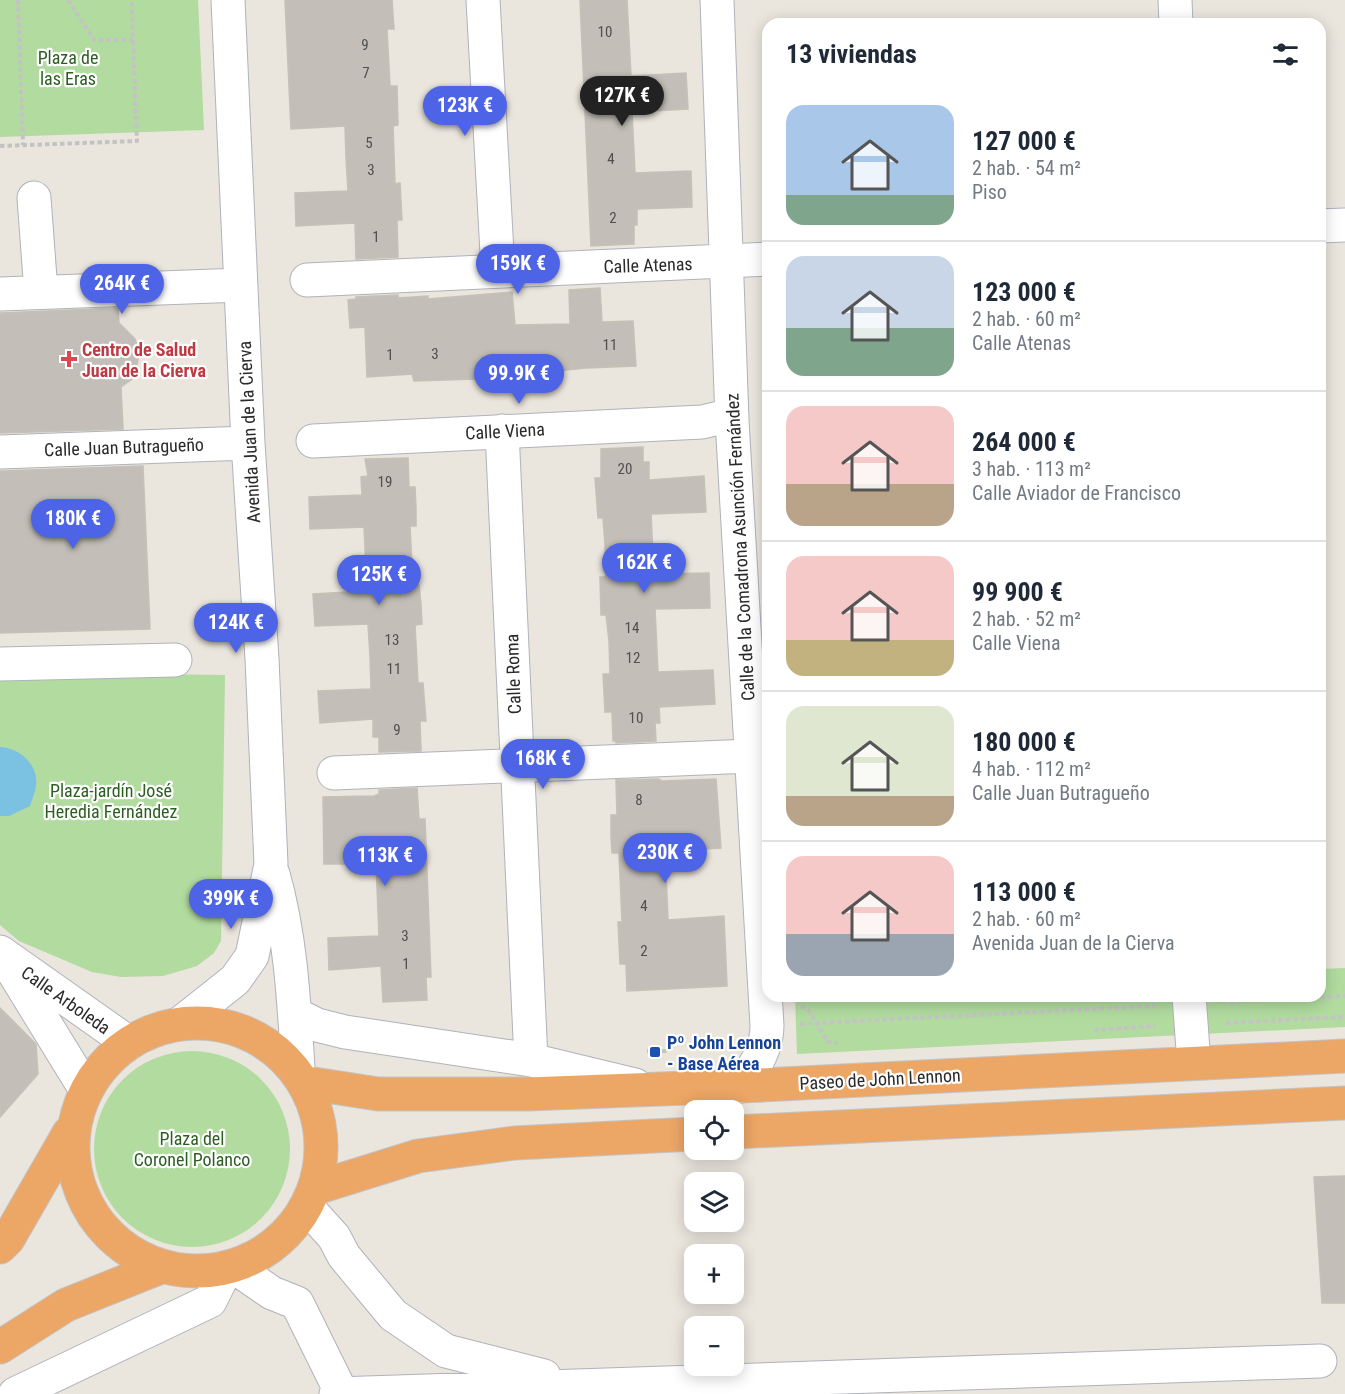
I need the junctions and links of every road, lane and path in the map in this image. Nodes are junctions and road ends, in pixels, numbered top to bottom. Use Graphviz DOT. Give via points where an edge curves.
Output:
graph roads {
  1 [pos="18,0"];
  2 [pos="68,0"];
  3 [pos="132,0"];
  4 [pos="228,0"];
  5 [pos="483,0"];
  6 [pos="717,0"];
  7 [pos="1175,0"];
  8 [pos="1176,18"];
  9 [pos="133,40"];
  10 [pos="0,146"];
  11 [pos="23,146"];
  12 [pos="34,198"];
  13 [pos="1345,225"];
  14 [pos="1326,226"];
  15 [pos="762,260"];
  16 [pos="727,261"];
  17 [pos="498,271"];
  18 [pos="307,280"];
  19 [pos="241,285"];
  20 [pos="41,292"];
  21 [pos="0,294"];
  22 [pos="732,415"];
  23 [pos="502,431"];
  24 [pos="313,441"];
  25 [pos="248,442"];
  26 [pos="0,452"];
  27 [pos="175,660"];
  28 [pos="0,664"];
  29 [pos="751,756"];
  30 [pos="516,766"];
  31 [pos="334,774"];
  32 [pos="271,864"];
  33 [pos="762,947"];
  34 [pos="2,954"];
  35 [pos="1345,996"];
  36 [pos="1326,997"];
  37 [pos="765,1002"];
  38 [pos="1268,1002"];
  39 [pos="791,1006"];
  40 [pos="1190,1008"];
  41 [pos="295,1014"];
  42 [pos="1345,1017"];
  43 [pos="182,1022"];
  44 [pos="796,1024"];
  45 [pos="816,1024"];
  46 [pos="1087,1031"];
  47 [pos="129,1043"];
  48 [pos="846,1043"];
  49 [pos="643,1051"];
  50 [pos="675,1051"];
  51 [pos="1345,1056"];
  52 [pos="531,1060"];
  53 [pos="1194,1063"];
  54 [pos="302,1076"];
  55 [pos="741,1086"];
  56 [pos="652,1089"];
  57 [pos="86,1090"];
  58 [pos="1345,1103"];
  59 [pos="744,1132"];
  60 [pos="69,1133"];
  61 [pos="684,1135"];
  62 [pos="313,1197"];
  63 [pos="0,1247"];
  64 [pos="161,1267"];
  65 [pos="230,1268"];
  66 [pos="0,1347"];
  67 [pos="1320,1361"];
  68 [pos="1016,1383"];
  69 [pos="605,1388"];
  70 [pos="15,1394"];
  71 [pos="336,1394"];
  72 [pos="342,1394"];
  1 -- 11 [label="path"];
  2 -- 9 [label="path" via="94,40"];
  3 -- 9 [label="path"];
  4 -- 19 [label="street, Avenida Juan de la Cierva"];
  5 -- 17 [label="street"];
  6 -- 16 [label="street, Calle de la Comadrona Asunción Fernández"];
  7 -- 8 [label="street"];
  9 -- 11 [label="path" via="137,141"];
  10 -- 11 [label="path"];
  12 -- 20 [label="street"];
  13 -- 14 [label="street"];
  15 -- 16 [label="street, Calle Atenas"];
  16 -- 17 [label="street, Calle Atenas"];
  16 -- 22 [label="street, Calle de la Comadrona Asunción Fernández"];
  17 -- 18 [label="street, Calle Atenas"];
  19 -- 20 [label="street"];
  19 -- 25 [label="street, Avenida Juan de la Cierva"];
  20 -- 21 [label="street"];
  22 -- 23 [label="street, Calle Viena" via="702,422"];
  22 -- 29 [label="street, Calle de la Comadrona Asunción Fernández"];
  23 -- 24 [label="street, Calle Viena"];
  23 -- 30 [label="street, Calle Roma"];
  25 -- 26 [label="street, Calle Juan Butragueño"];
  25 -- 32 [label="street, Avenida Juan de la Cierva"];
  27 -- 28 [label="street"];
  29 -- 30 [label="street"];
  29 -- 33 [label="street, Calle de la Comadrona Asunción Fernández"];
  30 -- 31 [label="street"];
  30 -- 52 [label="street, Calle Roma"];
  32 -- 41 [label="street, Avenida Juan de la Cierva"];
  32 -- 43 [label="street, Avenida Juan de la Cierva" via="252,956 235,980"];
  34 -- 47 [label="street, Calle Arboleda"];
  34 -- 57 [label="street, Calle Arboleda"];
  35 -- 36 [label="path"];
  37 -- 55 [label="street, Calle de la Comadrona Asunción Fernández" via="765,1045"];
  38 -- 40 [label="path"];
  39 -- 45 [label="path" via="806,1008"];
  40 -- 42 [label="path"];
  40 -- 45 [label="path"];
  40 -- 46 [label="path"];
  40 -- 53 [label="street"];
  41 -- 52 [label="street" via="345,1032"];
  41 -- 54 [label="street, Avenida Juan de la Cierva"];
  43 -- 47 [label="highway" via="153,1029"];
  43 -- 54 [label="highway" via="230,1028 264,1043 282,1054"];
  44 -- 45 [label="path"];
  45 -- 48 [label="path" via="828,1041"];
  47 -- 57 [label="highway"];
  49 -- 50 [label="path"];
  51 -- 53 [label="highway, Paseo de John Lennon"];
  52 -- 56 [label="street"];
  53 -- 55 [label="highway, Paseo de John Lennon"];
  54 -- 56 [label="highway, Paseo de John Lennon" via="378,1094"];
  54 -- 62 [label="highway" via="320,1127"];
  55 -- 56 [label="highway, Paseo de John Lennon"];
  57 -- 60 [label="highway"];
  58 -- 59 [label="highway"];
  60 -- 63 [label="highway"];
  60 -- 64 [label="highway" via="76,1187 97,1222 123,1248"];
  61 -- 62 [label="highway" via="504,1144 418,1156"];
  62 -- 65 [label="highway" via="299,1219 265,1252"];
  62 -- 69 [label="street" via="344,1256 393,1315 446,1351"];
  64 -- 65 [label="highway"];
  64 -- 66 [label="highway" via="66,1305"];
  65 -- 70 [label="street" via="210,1301"];
  65 -- 72 [label="street" via="297,1304"];
  67 -- 68 [label="street"];
  68 -- 69 [label="street"];
  69 -- 72 [label="street"];
  71 -- 72 [label="street"];
}
